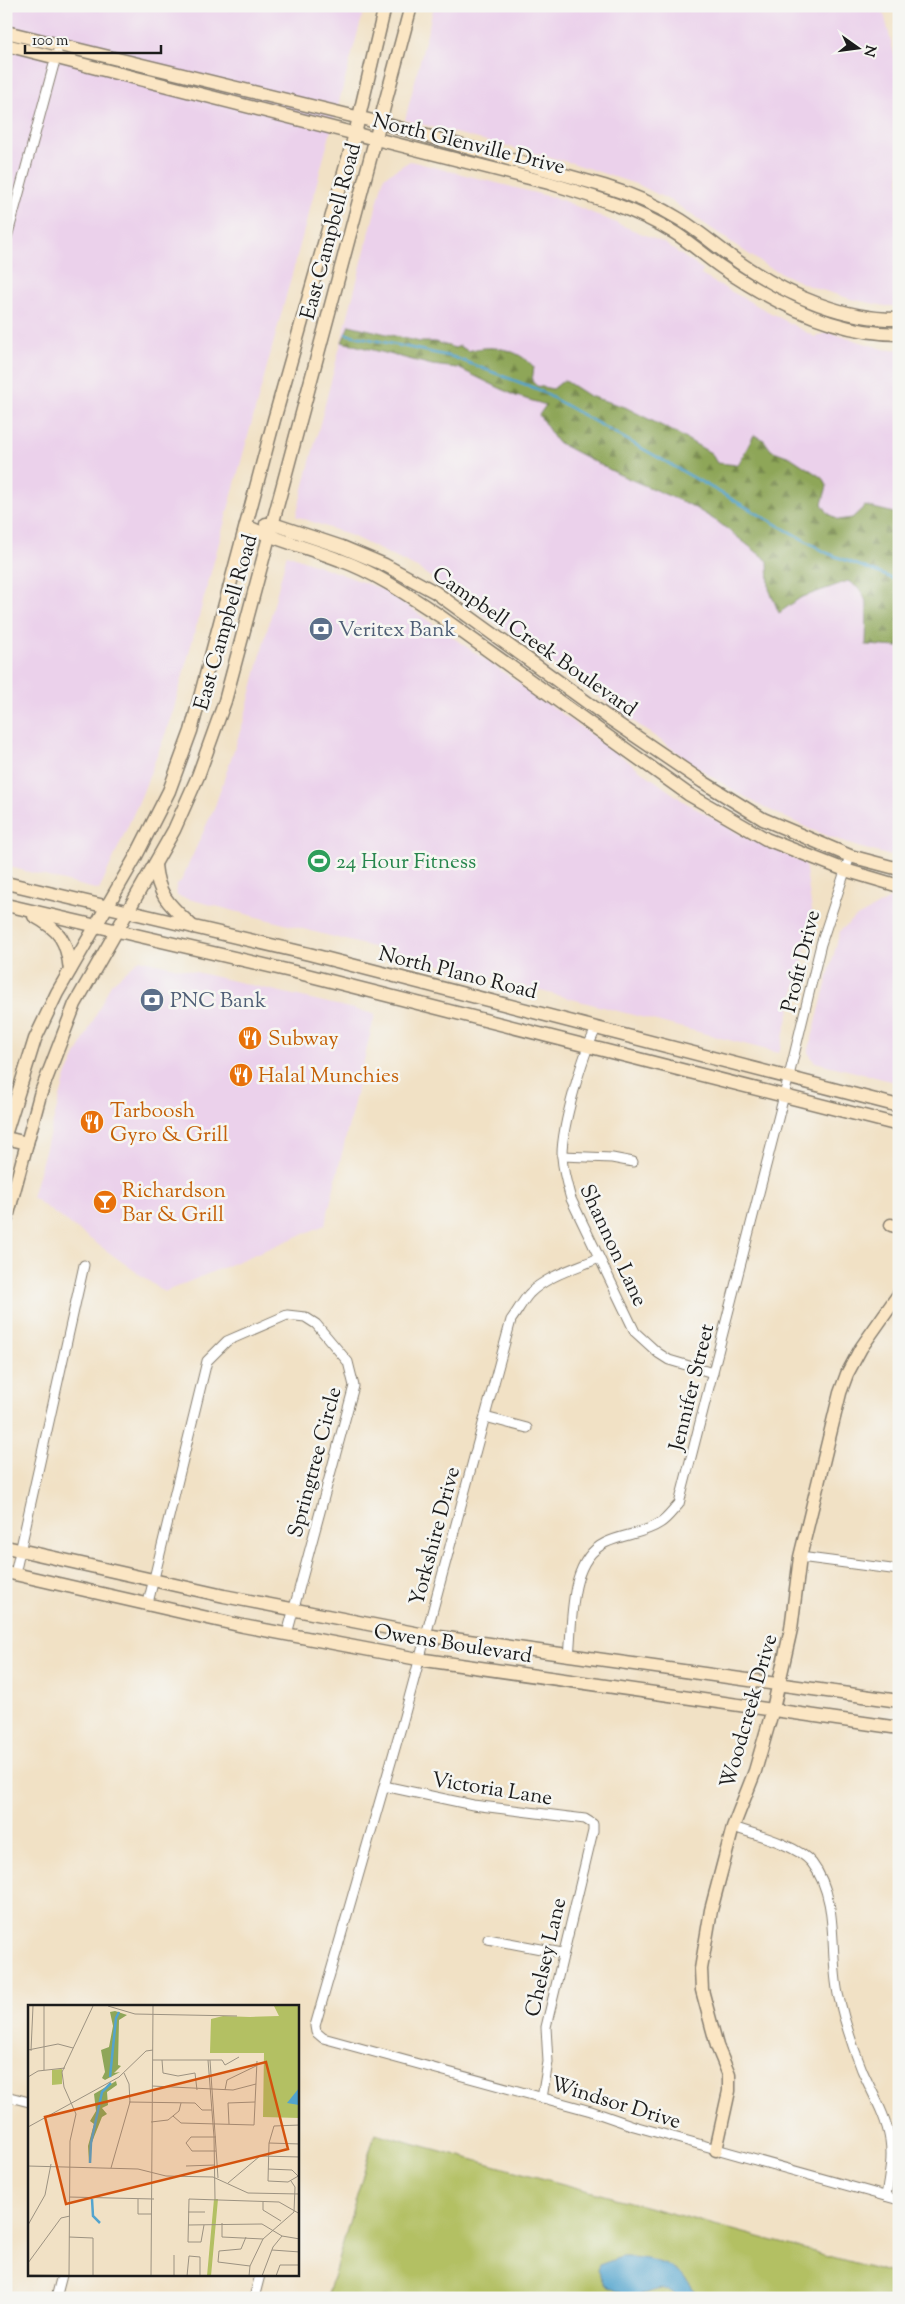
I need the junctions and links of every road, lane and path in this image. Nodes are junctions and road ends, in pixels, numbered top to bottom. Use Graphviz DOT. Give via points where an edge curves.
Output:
graph roads {
  1 [pos="385,6"];
  2 [pos="411,6"];
  3 [pos="6,32"];
  4 [pos="6,45"];
  5 [pos="57,52"];
  6 [pos="210,81"];
  7 [pos="212,99"];
  8 [pos="358,117"];
  9 [pos="381,122"];
  10 [pos="355,134"];
  11 [pos="376,140"];
  12 [pos="6,241"];
  13 [pos="899,319"];
  14 [pos="899,334"];
  15 [pos="274,524"];
  16 [pos="246,526"];
  17 [pos="270,537"];
  18 [pos="426,587"];
  19 [pos="417,601"];
  20 [pos="565,687"];
  21 [pos="557,699"];
  22 [pos="740,806"];
  23 [pos="732,820"];
  24 [pos="850,856"];
  25 [pos="155,865"];
  26 [pos="899,869"];
  27 [pos="845,870"];
  28 [pos="6,883"];
  29 [pos="899,886"];
  30 [pos="13,906"];
  31 [pos="105,907"];
  32 [pos="128,913"];
  33 [pos="96,926"];
  34 [pos="195,929"];
  35 [pos="119,931"];
  36 [pos="309,954"];
  37 [pos="70,970"];
  38 [pos="299,973"];
  39 [pos="597,1027"];
  40 [pos="588,1044"];
  41 [pos="789,1076"];
  42 [pos="783,1095"];
  43 [pos="899,1106"];
  44 [pos="899,1125"];
  45 [pos="6,1132"];
  46 [pos="6,1138"];
  47 [pos="27,1143"];
  48 [pos="562,1156"];
  49 [pos="633,1162"];
  50 [pos="6,1221"];
  51 [pos="599,1258"];
  52 [pos="84,1265"];
  53 [pos="899,1294"];
  54 [pos="713,1373"];
  55 [pos="484,1417"];
  56 [pos="527,1428"];
  57 [pos="6,1547"];
  58 [pos="21,1550"];
  59 [pos="800,1557"];
  60 [pos="899,1570"];
  61 [pos="11,1573"];
  62 [pos="153,1581"];
  63 [pos="148,1604"];
  64 [pos="293,1610"];
  65 [pos="287,1634"];
  66 [pos="425,1635"];
  67 [pos="569,1656"];
  68 [pos="418,1659"];
  69 [pos="779,1684"];
  70 [pos="899,1701"];
  71 [pos="773,1709"];
  72 [pos="899,1728"];
  73 [pos="384,1786"];
  74 [pos="593,1824"];
  75 [pos="733,1827"];
  76 [pos="488,1939"];
  77 [pos="562,1953"];
  78 [pos="323,2038"];
  79 [pos="6,2096"];
  80 [pos="542,2098"];
  81 [pos="28,2102"];
  82 [pos="716,2150"];
  83 [pos="886,2196"];
  84 [pos="899,2200"];
  85 [pos="62,2276"];
  86 [pos="260,2276"];
  87 [pos="56,2298"];
  88 [pos="254,2298"];
  1 -- 8 [label="street, East Campbell Road"];
  2 -- 9 [label="street, East Campbell Road"];
  3 -- 5 [label="street, North Glenville Drive"];
  4 -- 5 [label="street, North Glenville Drive"];
  5 -- 6 [label="street, North Glenville Drive"];
  5 -- 7 [label="street, North Glenville Drive"];
  5 -- 12 [label="street"];
  6 -- 7 [label="street"];
  6 -- 8 [label="street, North Glenville Drive"];
  7 -- 10 [label="street, North Glenville Drive"];
  8 -- 9 [label="street, North Glenville Drive"];
  8 -- 10 [label="street, East Campbell Road"];
  9 -- 11 [label="street, East Campbell Road"];
  9 -- 13 [label="street, North Glenville Drive" via="622,191 680,220 748,268 785,289 857,316"];
  10 -- 11 [label="street, North Glenville Drive"];
  10 -- 16 [label="street, East Campbell Road"];
  11 -- 14 [label="street, North Glenville Drive" via="598,198 674,232 750,286 799,310 865,332"];
  11 -- 15 [label="street, East Campbell Road"];
  15 -- 16 [label="street, Campbell Creek Boulevard"];
  15 -- 17 [label="street, East Campbell Road"];
  15 -- 18 [label="street, Campbell Creek Boulevard" via="382,563"];
  16 -- 17 [label="street, Campbell Creek Boulevard"];
  16 -- 31 [label="street, East Campbell Road" via="191,731 169,791 135,858"];
  17 -- 19 [label="street, Campbell Creek Boulevard" via="342,560"];
  17 -- 25 [label="street, East Campbell Road" via="225,701 190,797"];
  18 -- 19 [label="street"];
  18 -- 20 [label="street, Campbell Creek Boulevard"];
  19 -- 21 [label="street, Campbell Creek Boulevard"];
  20 -- 21 [label="street"];
  20 -- 22 [label="street, Campbell Creek Boulevard"];
  21 -- 23 [label="street, Campbell Creek Boulevard" via="688,794"];
  22 -- 23 [label="street"];
  22 -- 24 [label="street, Campbell Creek Boulevard" via="792,833"];
  23 -- 27 [label="street, Campbell Creek Boulevard" via="766,839"];
  24 -- 26 [label="street, Campbell Creek Boulevard"];
  24 -- 27 [label="street, Profit Drive"];
  25 -- 32 [label="street, East Campbell Road"];
  25 -- 34 [label="street" via="160,892"];
  27 -- 29 [label="street, Campbell Creek Boulevard"];
  27 -- 41 [label="street, Profit Drive" via="821,944"];
  28 -- 31 [label="street, North Plano Road"];
  30 -- 33 [label="street, North Plano Road"];
  30 -- 37 [label="street" via="50,924 67,948"];
  31 -- 32 [label="street, North Plano Road"];
  31 -- 33 [label="street, East Campbell Road"];
  32 -- 34 [label="street, North Plano Road"];
  32 -- 35 [label="street, East Campbell Road"];
  33 -- 35 [label="street, North Plano Road"];
  33 -- 37 [label="street, East Campbell Road"];
  34 -- 36 [label="street, North Plano Road"];
  35 -- 38 [label="street, North Plano Road"];
  35 -- 47 [label="street, East Campbell Road" via="75,1004 40,1095"];
  36 -- 38 [label="street"];
  36 -- 39 [label="street, North Plano Road"];
  37 -- 45 [label="street, East Campbell Road" via="35,1039"];
  38 -- 40 [label="street, North Plano Road"];
  39 -- 40 [label="street, Shannon Lane"];
  39 -- 41 [label="street, North Plano Road"];
  40 -- 42 [label="street, North Plano Road"];
  40 -- 48 [label="street, Shannon Lane"];
  41 -- 42 [label="street, Jennifer Street"];
  41 -- 43 [label="street, North Plano Road"];
  42 -- 44 [label="street, North Plano Road"];
  42 -- 54 [label="street, Jennifer Street"];
  46 -- 47 [label="street"];
  47 -- 50 [label="street, East Campbell Road"];
  48 -- 49 [label="street"];
  48 -- 51 [label="street, Shannon Lane" via="571,1199"];
  51 -- 54 [label="street, Shannon Lane" via="635,1332 670,1360"];
  51 -- 55 [label="street, Yorkshire Drive" via="549,1280 529,1294 511,1320"];
  52 -- 58 [label="street"];
  53 -- 59 [label="street, Woodcreek Drive" via="873,1327 847,1374"];
  54 -- 67 [label="street, Jennifer Street" via="679,1504 662,1523 605,1543 592,1552 582,1568 577,1588"];
  55 -- 56 [label="street"];
  55 -- 66 [label="street, Yorkshire Drive"];
  57 -- 58 [label="street, Owens Boulevard"];
  58 -- 61 [label="street"];
  58 -- 62 [label="street, Owens Boulevard"];
  59 -- 60 [label="street"];
  59 -- 69 [label="street, Woodcreek Drive" via="792,1622"];
  61 -- 63 [label="street, Owens Boulevard"];
  62 -- 63 [label="street, Springtree Circle"];
  62 -- 64 [label="street, Owens Boulevard"];
  62 -- 64 [label="street, Springtree Circle" via="207,1361 227,1341 287,1315 305,1317 316,1324 348,1362 354,1386"];
  63 -- 65 [label="street, Owens Boulevard"];
  64 -- 65 [label="street, Springtree Circle"];
  64 -- 66 [label="street, Owens Boulevard"];
  65 -- 68 [label="street, Owens Boulevard"];
  66 -- 67 [label="street, Owens Boulevard"];
  66 -- 68 [label="street, Yorkshire Drive"];
  67 -- 69 [label="street, Owens Boulevard"];
  68 -- 71 [label="street, Owens Boulevard"];
  68 -- 73 [label="street, Yorkshire Drive"];
  69 -- 70 [label="street, Owens Boulevard"];
  69 -- 71 [label="street, Woodcreek Drive"];
  71 -- 72 [label="street, Owens Boulevard"];
  71 -- 75 [label="street, Woodcreek Drive"];
  73 -- 74 [label="street, Victoria Lane" via="448,1801 585,1819"];
  73 -- 78 [label="street, Yorkshire Drive" via="315,2026"];
  74 -- 77 [label="street, Chelsey Lane"];
  75 -- 82 [label="street, Woodcreek Drive" via="711,1910 701,1969 707,2014 729,2075 729,2091"];
  75 -- 83 [label="street" via="782,1843 810,1860 820,1876 827,1894 838,1993 848,2032 890,2138 892,2155"];
  76 -- 77 [label="street"];
  77 -- 80 [label="street, Chelsey Lane" via="546,2027 548,2062"];
  78 -- 80 [label="street, Windsor Drive"];
  79 -- 81 [label="street"];
  80 -- 82 [label="street, Windsor Drive"];
  82 -- 83 [label="street, Windsor Drive"];
  83 -- 84 [label="street, Windsor Drive"];
  85 -- 87 [label="street"];
  86 -- 88 [label="street"];
}
